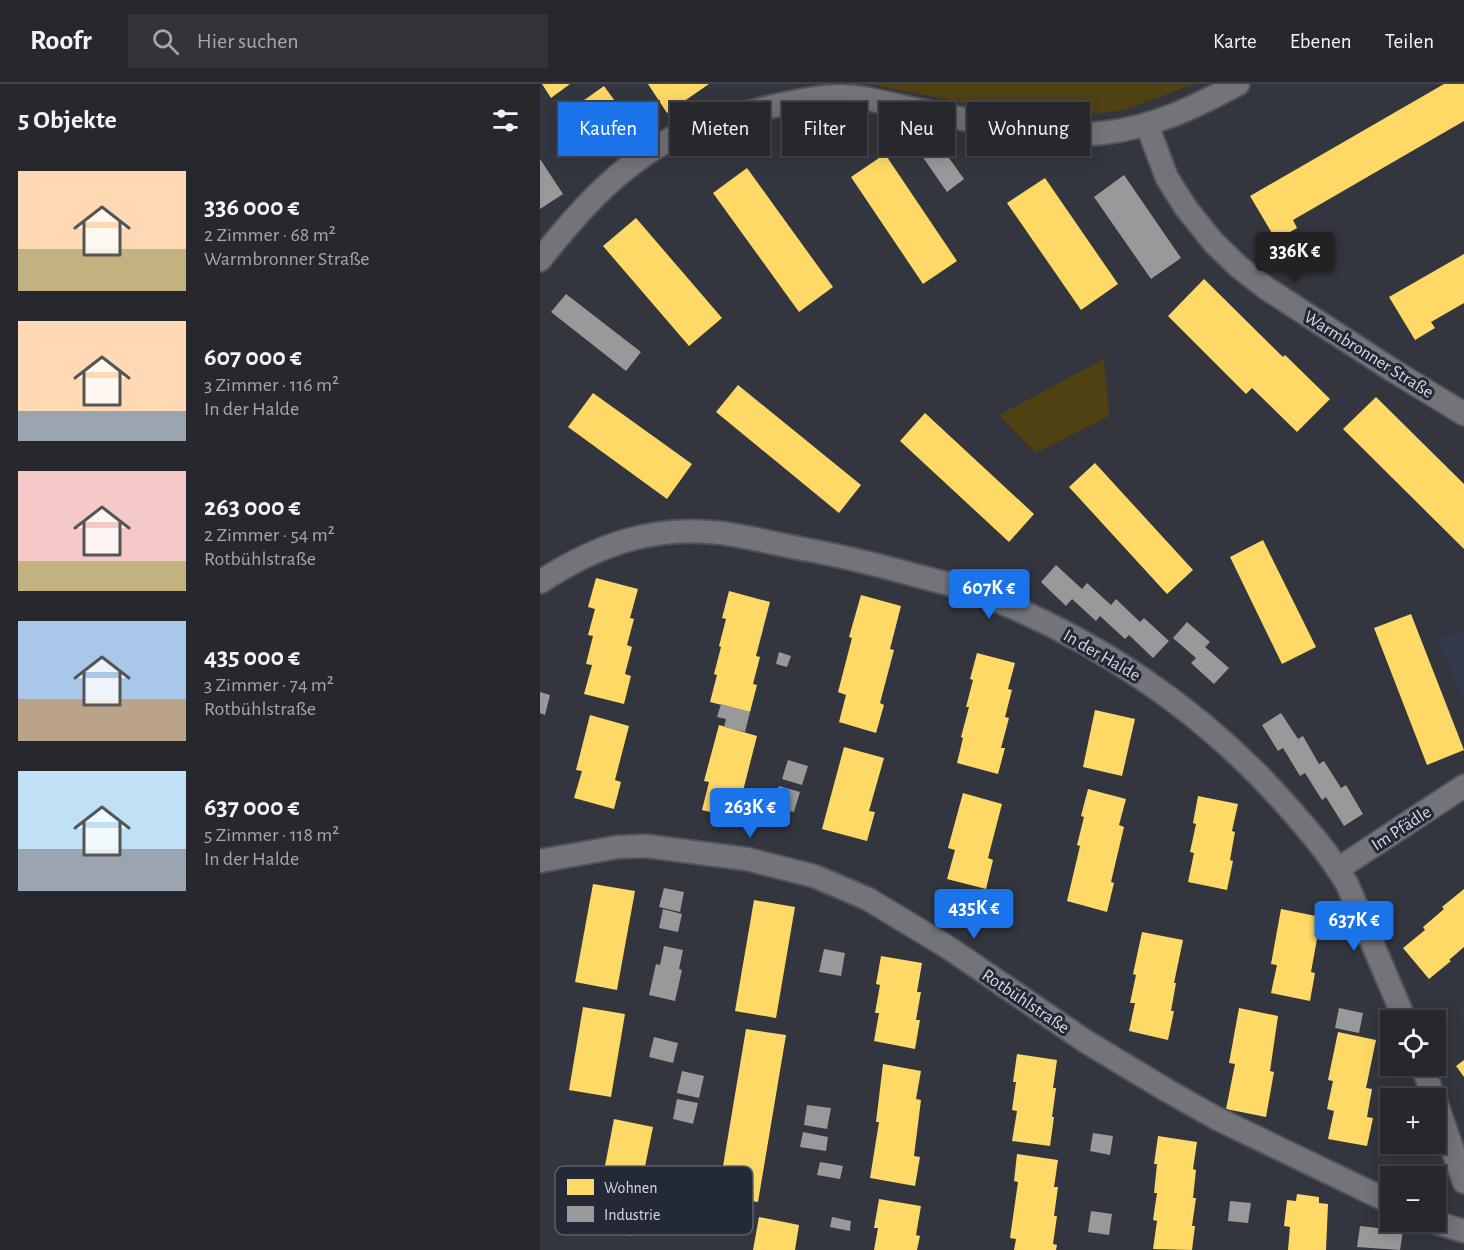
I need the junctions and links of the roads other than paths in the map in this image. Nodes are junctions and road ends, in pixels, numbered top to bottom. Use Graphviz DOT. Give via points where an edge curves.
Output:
graph roads {
  1 [pos="1238,84"];
  2 [pos="839,90"];
  3 [pos="1147,125"];
  4 [pos="540,261"];
  5 [pos="1464,414"];
  6 [pos="540,582"];
  7 [pos="1464,786"];
  8 [pos="540,861"];
  9 [pos="1338,869"];
  10 [pos="1401,1010"];
  11 [pos="1446,1131"];
  12 [pos="1464,1182"];
  13 [pos="1380,1197"];
  14 [pos="1446,1226"];
  15 [pos="1464,1232"];
  1 -- 3 [label="street"];
  2 -- 3 [label="street" via="1050,135 1103,134"];
  2 -- 4 [label="street" via="685,132 636,159 597,193"];
  3 -- 5 [label="street, Warmbronner Straße" via="1167,178 1185,208 1239,267"];
  6 -- 9 [label="street, In der Halde" via="622,540 691,531 847,557 977,593 1099,650 1212,730 1261,777"];
  7 -- 9 [label="street, Im Pfädle"];
  8 -- 13 [label="street, Rotbühlstraße" via="646,846 747,859 814,876 868,899 949,948 1085,1041 1168,1091"];
  9 -- 10 [label="street, In der Halde"];
  11 -- 12 [label="street"];
  14 -- 15 [label="street"];
}
